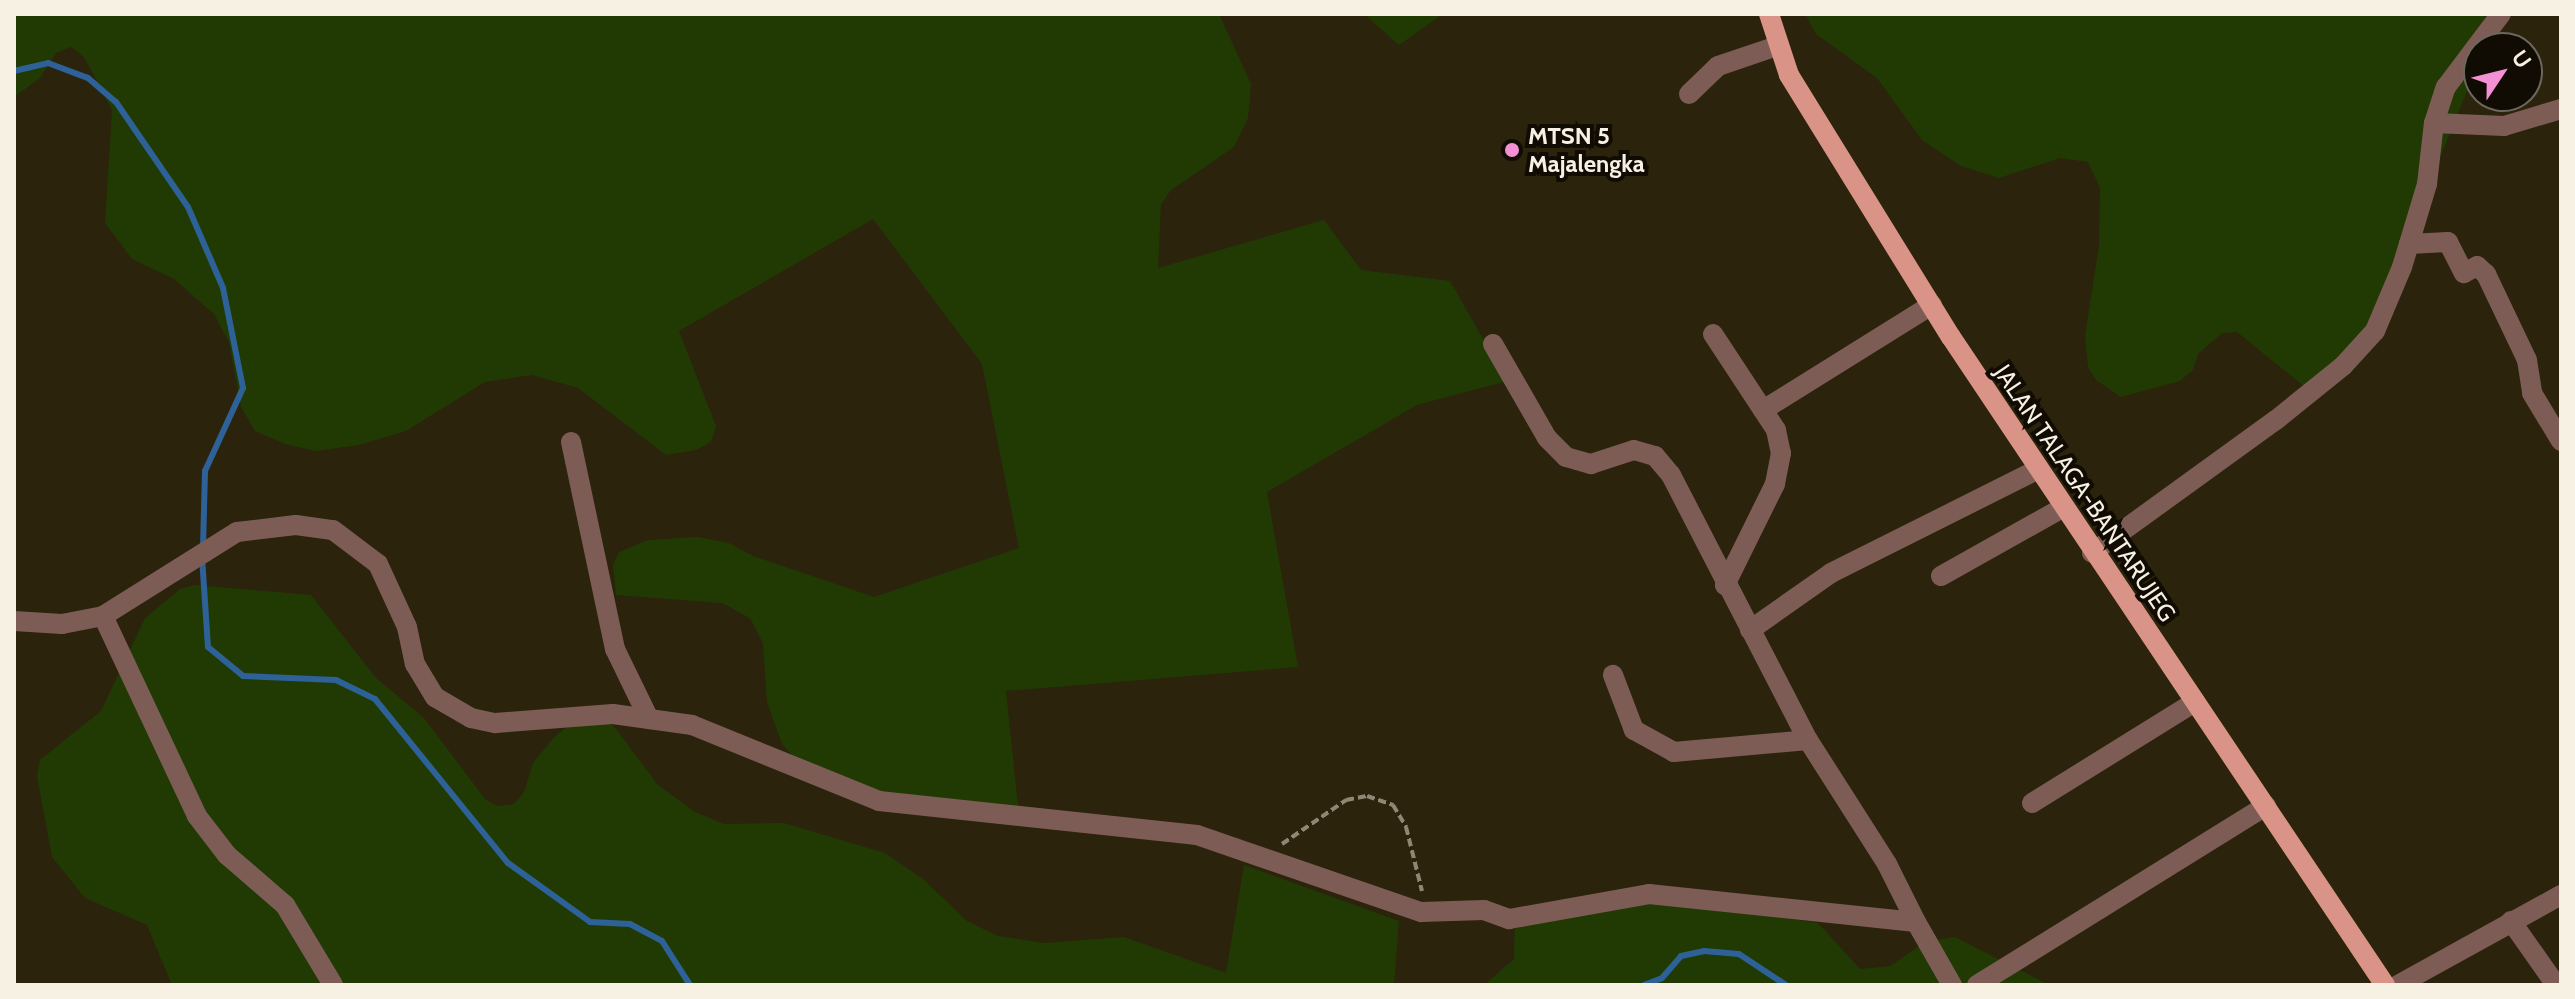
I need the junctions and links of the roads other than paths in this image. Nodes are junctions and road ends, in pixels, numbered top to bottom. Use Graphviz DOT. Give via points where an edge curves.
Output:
graph roads {
  1 [pos="1769,14"];
  2 [pos="2501,14"];
  3 [pos="1777,46"];
  4 [pos="1689,94"];
  5 [pos="2561,109"];
  6 [pos="2434,123"];
  7 [pos="2409,244"];
  8 [pos="1932,305"];
  9 [pos="1713,334"];
  10 [pos="1493,344"];
  11 [pos="1763,410"];
  12 [pos="2561,441"];
  13 [pos="571,442"];
  14 [pos="2037,470"];
  15 [pos="2062,508"];
  16 [pos="2092,553"];
  17 [pos="1941,576"];
  18 [pos="1725,585"];
  19 [pos="103,616"];
  20 [pos="14,621"];
  21 [pos="1750,630"];
  22 [pos="1613,675"];
  23 [pos="2195,702"];
  24 [pos="649,719"];
  25 [pos="1808,740"];
  26 [pos="2032,803"];
  27 [pos="2266,806"];
  28 [pos="2561,895"];
  29 [pos="2511,921"];
  30 [pos="1916,922"];
  31 [pos="333,985"];
  32 [pos="1952,985"];
  33 [pos="1977,985"];
  34 [pos="2385,985"];
  35 [pos="2398,985"];
  36 [pos="2556,985"];
  1 -- 3 [label="main road, JALAN TALAGA-BANTARUJEG"];
  2 -- 6 [label="street" via="2446,87"];
  3 -- 4 [label="street" via="1718,66"];
  3 -- 8 [label="main road, JALAN TALAGA-BANTARUJEG"];
  5 -- 6 [label="street" via="2504,126"];
  6 -- 7 [label="street" via="2427,184"];
  7 -- 12 [label="street" via="2448,242 2464,273 2477,266 2486,274 2527,360 2532,393"];
  7 -- 16 [label="street" via="2375,331 2343,366"];
  8 -- 11 [label="street"];
  8 -- 14 [label="main road, JALAN TALAGA-BANTARUJEG"];
  9 -- 11 [label="street"];
  10 -- 18 [label="street" via="1547,438 1566,457 1591,464 1634,450 1655,456 1671,475"];
  11 -- 18 [label="street" via="1776,430 1781,453 1775,484"];
  13 -- 24 [label="street" via="615,649"];
  14 -- 15 [label="main road, JALAN TALAGA-BANTARUJEG"];
  14 -- 21 [label="street" via="1831,573"];
  15 -- 16 [label="main road, JALAN TALAGA-BANTARUJEG"];
  15 -- 17 [label="street"];
  16 -- 23 [label="main road, JALAN TALAGA-BANTARUJEG"];
  18 -- 21 [label="street"];
  19 -- 20 [label="street" via="62,624"];
  19 -- 24 [label="street" via="237,532 296,525 333,530 360,546 387,581 425,683 459,714 495,723 601,714"];
  19 -- 31 [label="street" via="197,816 227,855 285,905"];
  21 -- 25 [label="street"];
  22 -- 25 [label="street" via="1634,730 1674,752"];
  23 -- 26 [label="street"];
  23 -- 27 [label="main road, JALAN TALAGA-BANTARUJEG"];
  24 -- 30 [label="street" via="692,725 879,801 1161,828 1421,912 1484,910 1509,919 1649,894"];
  25 -- 30 [label="street" via="1887,864"];
  27 -- 33 [label="street"];
  27 -- 34 [label="main road, JALAN TALAGA-BANTARUJEG"];
  28 -- 29 [label="street"];
  29 -- 35 [label="street"];
  29 -- 36 [label="street"];
  30 -- 32 [label="street"];
}
